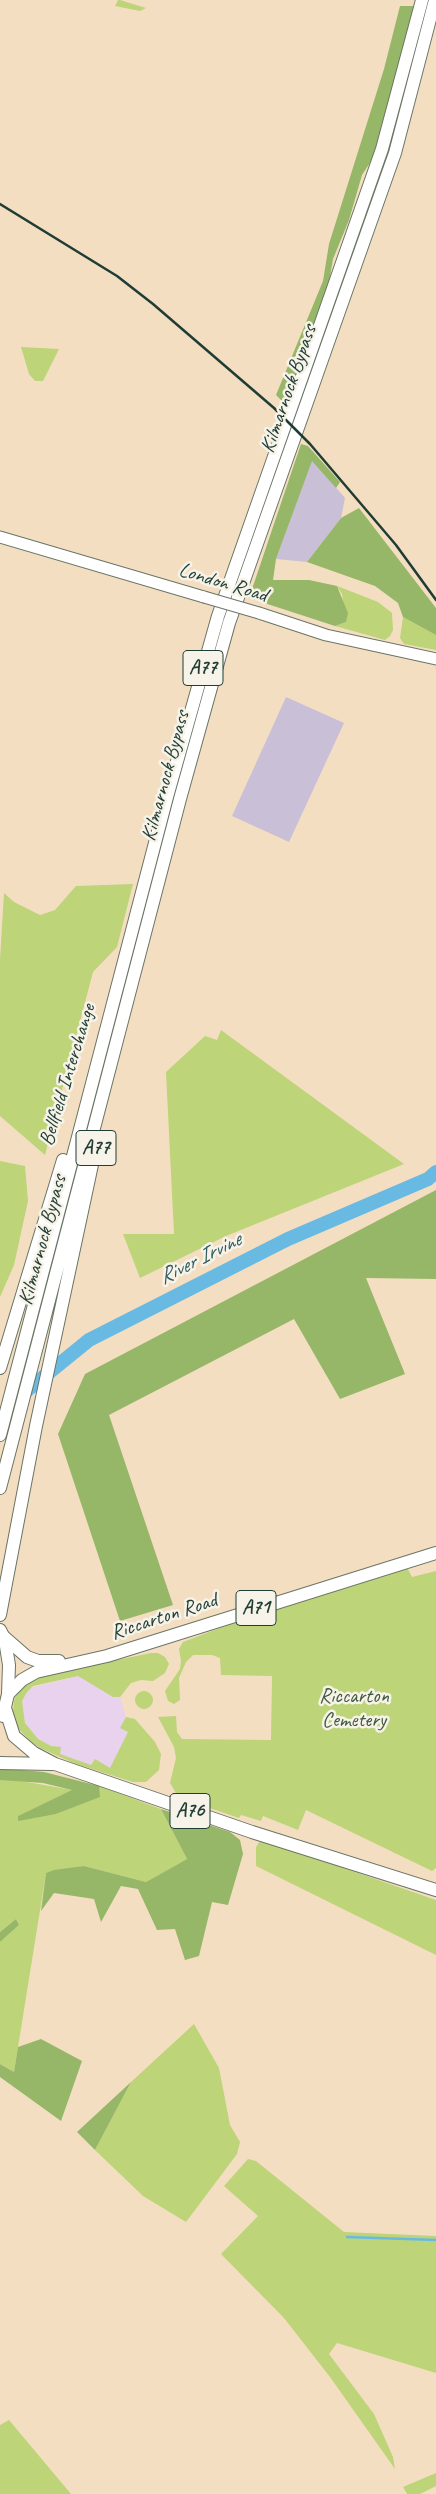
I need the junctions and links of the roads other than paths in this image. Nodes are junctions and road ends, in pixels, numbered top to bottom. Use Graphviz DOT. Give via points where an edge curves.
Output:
graph roads {
  1 [pos="422,0"];
  2 [pos="435,0"];
  3 [pos="0,537"];
  4 [pos="436,659"];
  5 [pos="126,978"];
  6 [pos="1,1366"];
  7 [pos="0,1435"];
  8 [pos="0,1488"];
  9 [pos="436,1553"];
  10 [pos="0,1615"];
  11 [pos="1,1633"];
  12 [pos="75,1661"];
  13 [pos="8,1694"];
  14 [pos="5,1708"];
  15 [pos="0,1723"];
  16 [pos="0,1763"];
  17 [pos="55,1764"];
  18 [pos="436,1890"];
  1 -- 5 [label="main road, Kilmarnock Bypass / A77" via="382,149 218,616 167,797"];
  2 -- 5 [label="main road, Kilmarnock Bypass / A77" via="395,153 229,623"];
  3 -- 4 [label="main road, London Road, bridge" via="204,596 326,636"];
  5 -- 6 [label="main road, Bellfield Interchange / A77" via="78,1109"];
  5 -- 7 [label="main road, Kilmarnock Bypass / A77"];
  5 -- 8 [label="main road, Kilmarnock Bypass / A77"];
  5 -- 10 [label="main road, A77"];
  9 -- 12 [label="main road, Riccarton Road / A71" via="107,1656"];
  11 -- 12 [label="main road, Riccarton Road / A71" via="20,1652 38,1661"];
  11 -- 13 [label="main road, A76" via="9,1665"];
  12 -- 13 [label="main road, Riccarton Road / A71" via="36,1672"];
  13 -- 14 [label="main road, A76"];
  14 -- 15 [label="main road, A76"];
  14 -- 17 [label="main road, A76" via="14,1736 34,1753"];
  16 -- 17 [label="main road, A76"];
  17 -- 18 [label="main road, A76" via="252,1832"];
}
